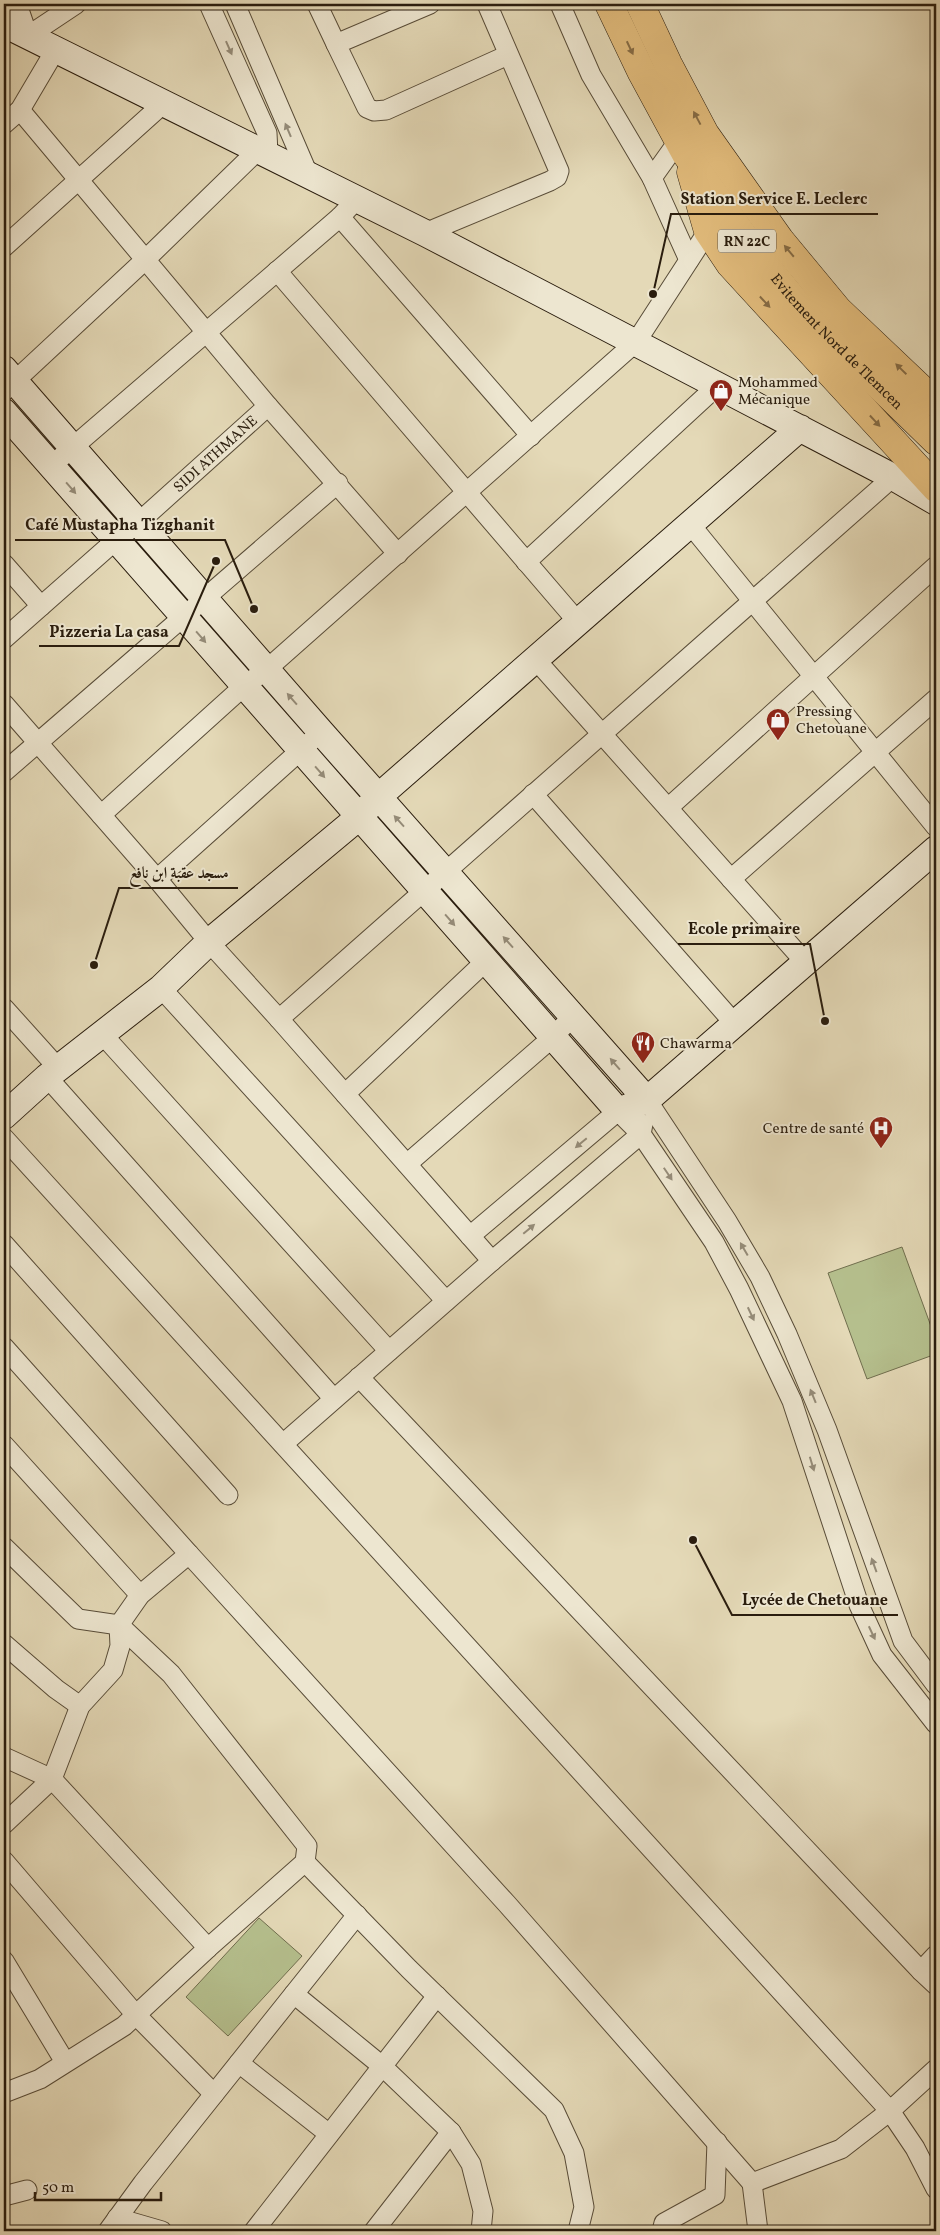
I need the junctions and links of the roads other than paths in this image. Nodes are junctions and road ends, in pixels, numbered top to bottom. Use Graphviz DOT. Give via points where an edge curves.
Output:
graph roads {
  1 [pos="17,4"];
  2 [pos="76,4"];
  3 [pos="209,4"];
  4 [pos="235,4"];
  5 [pos="317,4"];
  6 [pos="430,4"];
  7 [pos="487,4"];
  8 [pos="560,4"];
  9 [pos="609,4"];
  10 [pos="640,4"];
  11 [pos="4,24"];
  12 [pos="28,36"];
  13 [pos="336,44"];
  14 [pos="56,49"];
  15 [pos="508,55"];
  16 [pos="164,103"];
  17 [pos="20,110"];
  18 [pos="4,124"];
  19 [pos="682,147"];
  20 [pos="263,152"];
  21 [pos="308,174"];
  22 [pos="652,178"];
  23 [pos="80,180"];
  24 [pos="348,208"];
  25 [pos="708,231"];
  26 [pos="425,233"];
  27 [pos="4,247"];
  28 [pos="146,259"];
  29 [pos="688,260"];
  30 [pos="277,271"];
  31 [pos="207,332"];
  32 [pos="636,342"];
  33 [pos="7,381"];
  34 [pos="718,385"];
  35 [pos="936,403"];
  36 [pos="268,406"];
  37 [pos="4,412"];
  38 [pos="800,428"];
  39 [pos="531,436"];
  40 [pos="936,441"];
  41 [pos="74,449"];
  42 [pos="51,466"];
  43 [pos="893,476"];
  44 [pos="338,483"];
  45 [pos="936,488"];
  46 [pos="466,494"];
  47 [pos="936,502"];
  48 [pos="138,523"];
  49 [pos="690,524"];
  50 [pos="116,540"];
  51 [pos="398,554"];
  52 [pos="526,562"];
  53 [pos="4,564"];
  54 [pos="936,566"];
  55 [pos="204,599"];
  56 [pos="752,601"];
  57 [pos="41,606"];
  58 [pos="183,616"];
  59 [pos="578,622"];
  60 [pos="4,639"];
  61 [pos="536,660"];
  62 [pos="266,670"];
  63 [pos="814,676"];
  64 [pos="244,686"];
  65 [pos="936,699"];
  66 [pos="4,704"];
  67 [pos="321,732"];
  68 [pos="602,734"];
  69 [pos="38,742"];
  70 [pos="301,750"];
  71 [pos="876,753"];
  72 [pos="4,772"];
  73 [pos="533,794"];
  74 [pos="378,797"];
  75 [pos="668,808"];
  76 [pos="101,815"];
  77 [pos="359,816"];
  78 [pos="936,827"];
  79 [pos="936,849"];
  80 [pos="445,872"];
  81 [pos="157,879"];
  82 [pos="731,879"];
  83 [pos="424,891"];
  84 [pos="209,942"];
  85 [pos="486,961"];
  86 [pos="805,962"];
  87 [pos="160,988"];
  88 [pos="4,1008"];
  89 [pos="574,1016"];
  90 [pos="279,1019"];
  91 [pos="734,1024"];
  92 [pos="102,1034"];
  93 [pos="553,1037"];
  94 [pos="53,1072"];
  95 [pos="345,1094"];
  96 [pos="647,1100"];
  97 [pos="618,1111"];
  98 [pos="4,1116"];
  99 [pos="641,1134"];
  100 [pos="4,1138"];
  101 [pos="407,1164"];
  102 [pos="470,1236"];
  103 [pos="4,1244"];
  104 [pos="492,1261"];
  105 [pos="760,1277"];
  106 [pos="739,1289"];
  107 [pos="446,1301"];
  108 [pos="4,1347"];
  109 [pos="389,1351"];
  110 [pos="359,1377"];
  111 [pos="334,1400"];
  112 [pos="283,1444"];
  113 [pos="4,1445"];
  114 [pos="228,1495"];
  115 [pos="4,1547"];
  116 [pos="188,1554"];
  117 [pos="140,1595"];
  118 [pos="119,1625"];
  119 [pos="903,1641"];
  120 [pos="4,1644"];
  121 [pos="882,1655"];
  122 [pos="936,1684"];
  123 [pos="80,1706"];
  124 [pos="936,1724"];
  125 [pos="4,1756"];
  126 [pos="52,1779"];
  127 [pos="4,1824"];
  128 [pos="4,1862"];
  129 [pos="305,1862"];
  130 [pos="357,1915"];
  131 [pos="208,1948"];
  132 [pos="936,1955"];
  133 [pos="4,1961"];
  134 [pos="921,1971"];
  135 [pos="936,1985"];
  136 [pos="294,1994"];
  137 [pos="437,1996"];
  138 [pos="136,2014"];
  139 [pos="65,2062"];
  140 [pos="239,2063"];
  141 [pos="382,2066"];
  142 [pos="936,2068"];
  143 [pos="4,2093"];
  144 [pos="214,2094"];
  145 [pos="890,2111"];
  146 [pos="452,2132"];
  147 [pos="329,2134"];
  148 [pos="717,2142"];
  149 [pos="752,2183"];
  150 [pos="936,2189"];
  151 [pos="27,2190"];
  152 [pos="4,2196"];
  153 [pos="113,2225"];
  154 [pos="660,2228"];
  155 [pos="162,2231"];
  156 [pos="254,2231"];
  157 [pos="374,2231"];
  158 [pos="480,2231"];
  159 [pos="578,2231"];
  160 [pos="758,2231"];
  1 -- 12 [label="street"];
  2 -- 12 [label="street"];
  3 -- 20 [label="street, one-way" via="267,133"];
  21 -- 4 [label="street, one-way"];
  5 -- 13 [label="street"];
  6 -- 13 [label="street"];
  7 -- 15 [label="street"];
  8 -- 22 [label="street" via="591,75"];
  9 -- 19 [label="highway, Evitement Nord de Tlemcen / RN 22C, one-way"];
  35 -- 10 [label="highway, Evitement Nord de Tlemcen / RN 22C, one-way" via="838,310 780,240 705,134"];
  11 -- 12 [label="main road"];
  12 -- 14 [label="main road"];
  13 -- 15 [label="street" via="367,108 374,111 386,110"];
  14 -- 16 [label="main road"];
  14 -- 17 [label="street"];
  15 -- 26 [label="street" via="559,171 557,177"];
  16 -- 20 [label="main road"];
  16 -- 23 [label="street"];
  17 -- 18 [label="street"];
  17 -- 23 [label="street"];
  19 -- 22 [label="street"];
  19 -- 25 [label="highway"];
  19 -- 40 [label="highway, Evitement Nord de Tlemcen / RN 22C" via="752,248 788,293 820,329"];
  20 -- 21 [label="main road"];
  20 -- 28 [label="street"];
  21 -- 24 [label="main road"];
  22 -- 29 [label="street"];
  23 -- 27 [label="street"];
  23 -- 28 [label="street"];
  24 -- 26 [label="main road"];
  24 -- 30 [label="street"];
  24 -- 39 [label="street"];
  25 -- 29 [label="street"];
  25 -- 45 [label="highway, one-way" via="730,264"];
  26 -- 32 [label="main road"];
  28 -- 31 [label="street"];
  28 -- 33 [label="street"];
  29 -- 32 [label="street"];
  30 -- 31 [label="street"];
  30 -- 46 [label="street"];
  31 -- 36 [label="street"];
  31 -- 41 [label="street"];
  32 -- 34 [label="main road"];
  32 -- 39 [label="street"];
  33 -- 41 [label="main road"];
  34 -- 38 [label="main road"];
  34 -- 52 [label="street"];
  36 -- 44 [label="street"];
  36 -- 48 [label="street, SIDI ATHMANE"];
  37 -- 42 [label="main road"];
  38 -- 43 [label="main road"];
  38 -- 49 [label="main road"];
  39 -- 46 [label="street"];
  41 -- 42 [label="street"];
  41 -- 48 [label="main road"];
  42 -- 50 [label="main road, one-way"];
  43 -- 47 [label="main road"];
  43 -- 56 [label="street"];
  44 -- 51 [label="street"];
  44 -- 55 [label="street"];
  46 -- 51 [label="street"];
  46 -- 52 [label="street"];
  48 -- 50 [label="street, SIDI ATHMANE"];
  48 -- 55 [label="main road"];
  49 -- 56 [label="street"];
  49 -- 59 [label="main road"];
  50 -- 57 [label="street, SIDI ATHMANE"];
  50 -- 58 [label="main road"];
  51 -- 62 [label="street"];
  52 -- 59 [label="street"];
  53 -- 57 [label="street"];
  54 -- 63 [label="street"];
  55 -- 58 [label="street"];
  55 -- 62 [label="main road"];
  56 -- 63 [label="street"];
  56 -- 68 [label="street"];
  57 -- 60 [label="street, SIDI ATHMANE"];
  58 -- 64 [label="main road, one-way"];
  58 -- 69 [label="street"];
  59 -- 61 [label="main road"];
  61 -- 68 [label="street"];
  61 -- 74 [label="main road"];
  62 -- 64 [label="street"];
  67 -- 62 [label="main road, one-way"];
  63 -- 71 [label="street"];
  63 -- 75 [label="street"];
  64 -- 70 [label="main road"];
  64 -- 76 [label="street"];
  65 -- 71 [label="street"];
  66 -- 69 [label="street"];
  67 -- 70 [label="street"];
  67 -- 74 [label="main road"];
  68 -- 73 [label="street"];
  68 -- 75 [label="street"];
  69 -- 72 [label="street"];
  69 -- 76 [label="street"];
  70 -- 77 [label="main road, one-way"];
  70 -- 81 [label="street"];
  71 -- 78 [label="street"];
  71 -- 82 [label="street"];
  73 -- 80 [label="street"];
  73 -- 91 [label="street"];
  74 -- 77 [label="main road"];
  80 -- 74 [label="main road, one-way"];
  75 -- 82 [label="street"];
  76 -- 81 [label="street"];
  77 -- 83 [label="main road"];
  77 -- 84 [label="main road"];
  79 -- 86 [label="main road"];
  80 -- 83 [label="street"];
  89 -- 80 [label="main road, one-way"];
  81 -- 84 [label="street"];
  82 -- 86 [label="street"];
  83 -- 85 [label="main road, one-way"];
  83 -- 90 [label="street"];
  84 -- 87 [label="main road"];
  84 -- 90 [label="street"];
  85 -- 93 [label="main road"];
  85 -- 95 [label="street"];
  86 -- 91 [label="main road"];
  87 -- 92 [label="main road"];
  87 -- 107 [label="street"];
  88 -- 94 [label="street"];
  89 -- 93 [label="street"];
  96 -- 89 [label="main road, one-way"];
  90 -- 95 [label="street"];
  91 -- 96 [label="main road"];
  92 -- 94 [label="main road"];
  92 -- 109 [label="street"];
  93 -- 97 [label="main road"];
  93 -- 101 [label="street"];
  94 -- 98 [label="main road"];
  94 -- 111 [label="street"];
  95 -- 101 [label="street"];
  96 -- 97 [label="main road"];
  96 -- 99 [label="street"];
  105 -- 96 [label="street, one-way" via="728,1221"];
  97 -- 99 [label="street"];
  97 -- 102 [label="street, one-way"];
  104 -- 99 [label="street, one-way"];
  99 -- 106 [label="street, one-way" via="714,1242"];
  100 -- 112 [label="street"];
  101 -- 102 [label="street"];
  102 -- 104 [label="street"];
  103 -- 114 [label="street"];
  104 -- 107 [label="street"];
  105 -- 106 [label="street"];
  119 -- 105 [label="street, one-way" via="827,1430"];
  106 -- 121 [label="street, one-way" via="792,1401 859,1605"];
  107 -- 109 [label="street"];
  108 -- 116 [label="street"];
  109 -- 110 [label="street"];
  110 -- 111 [label="street"];
  110 -- 134 [label="street"];
  111 -- 112 [label="street"];
  112 -- 145 [label="street"];
  113 -- 117 [label="street"];
  115 -- 118 [label="street" via="78,1619"];
  116 -- 117 [label="street"];
  116 -- 148 [label="street" via="501,1897"];
  117 -- 118 [label="street"];
  118 -- 123 [label="street" via="120,1646 113,1670"];
  118 -- 129 [label="street" via="171,1674 282,1812 307,1846"];
  119 -- 121 [label="street"];
  119 -- 122 [label="street"];
  120 -- 123 [label="street"];
  121 -- 124 [label="street"];
  123 -- 126 [label="street"];
  125 -- 126 [label="street"];
  126 -- 127 [label="street"];
  126 -- 131 [label="street"];
  128 -- 138 [label="street"];
  129 -- 130 [label="street"];
  129 -- 131 [label="street"];
  130 -- 136 [label="street"];
  130 -- 137 [label="street"];
  131 -- 138 [label="street"];
  132 -- 134 [label="street"];
  133 -- 139 [label="street"];
  134 -- 135 [label="street"];
  136 -- 140 [label="street"];
  136 -- 141 [label="street"];
  137 -- 141 [label="street"];
  137 -- 159 [label="street" via="554,2110 574,2153 584,2206"];
  138 -- 139 [label="street" via="124,2026"];
  138 -- 144 [label="street"];
  139 -- 143 [label="street" via="40,2079"];
  140 -- 144 [label="street"];
  140 -- 147 [label="street"];
  141 -- 146 [label="street"];
  141 -- 147 [label="street"];
  142 -- 145 [label="street"];
  144 -- 153 [label="street"];
  145 -- 149 [label="street" via="840,2149"];
  145 -- 150 [label="street" via="915,2148"];
  146 -- 157 [label="street"];
  146 -- 158 [label="street" via="472,2164 483,2211"];
  147 -- 156 [label="street"];
  148 -- 149 [label="street"];
  148 -- 154 [label="street" via="715,2195"];
  149 -- 160 [label="street"];
  151 -- 152 [label="street"];
  153 -- 155 [label="street"];
}
